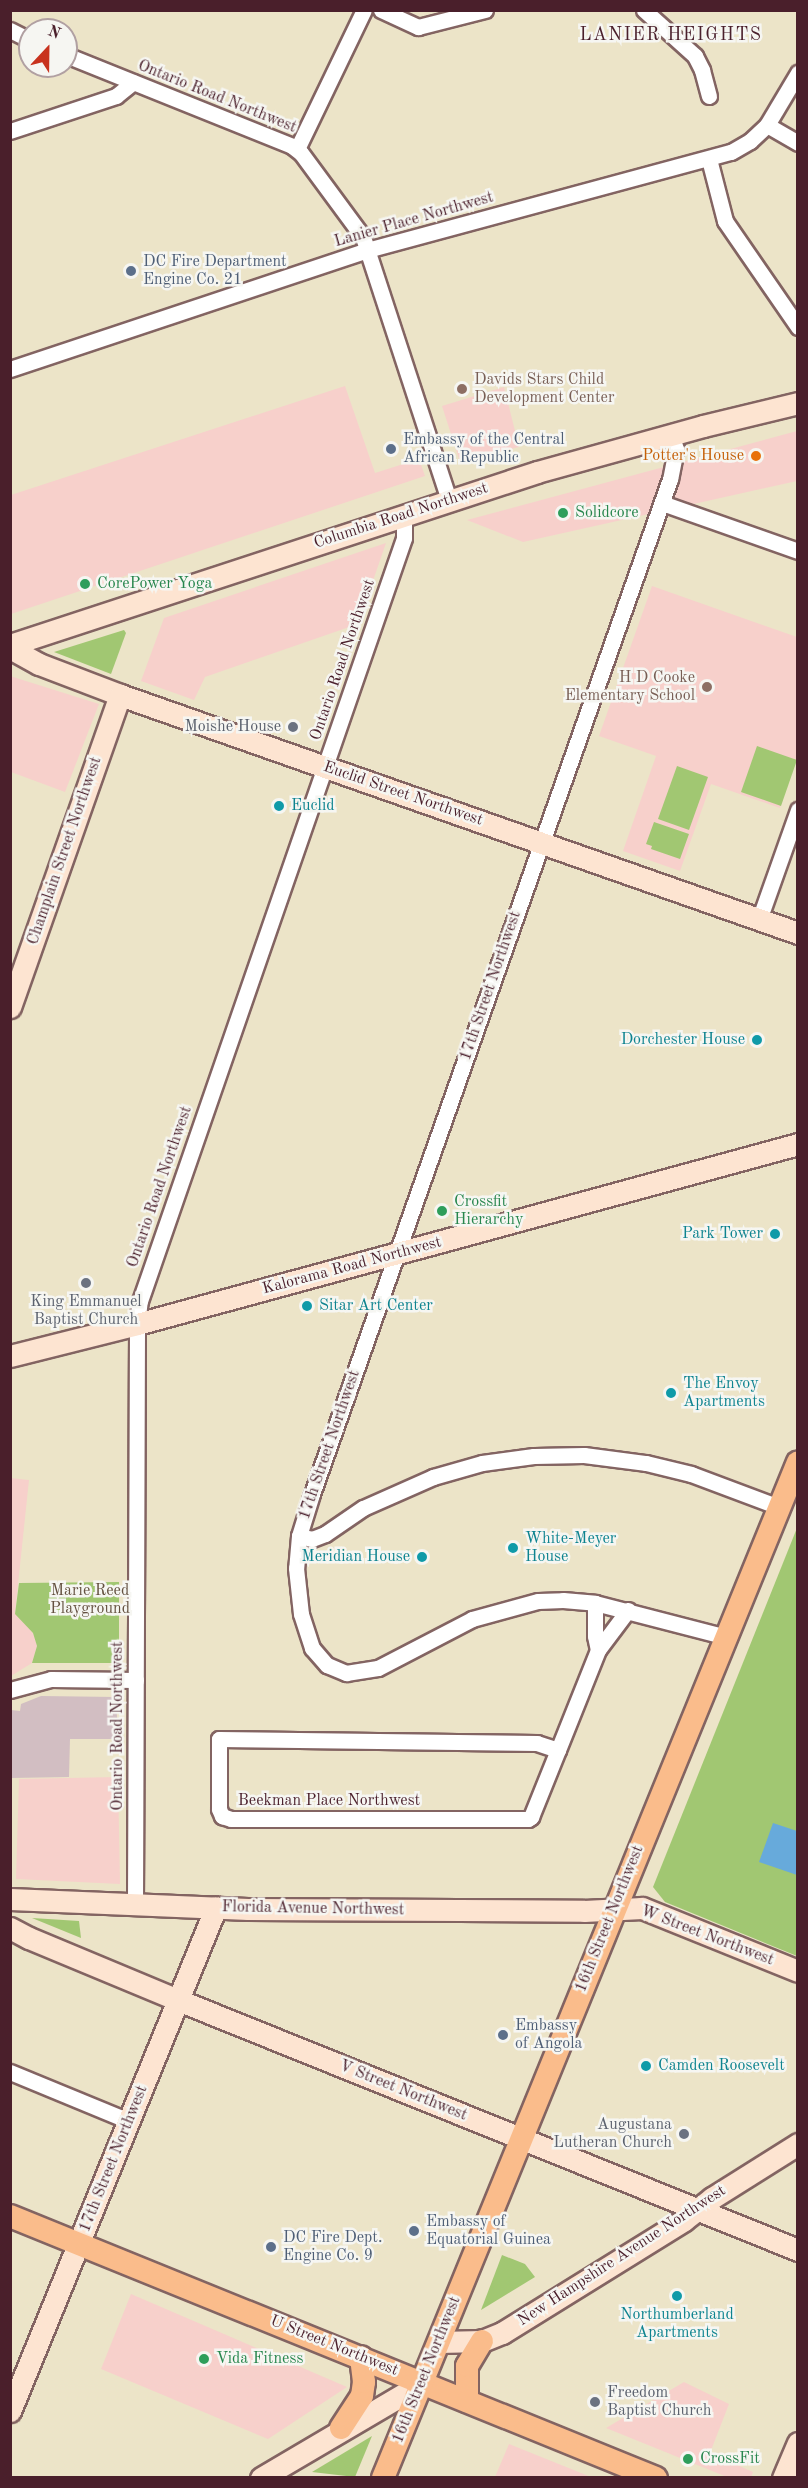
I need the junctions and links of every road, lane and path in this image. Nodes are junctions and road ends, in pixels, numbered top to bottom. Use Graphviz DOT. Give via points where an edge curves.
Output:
graph roads {
  1 [pos="364,10"];
  2 [pos="381,10"];
  3 [pos="485,10"];
  4 [pos="644,10"];
  5 [pos="78,59"];
  6 [pos="798,73"];
  7 [pos="133,82"];
  8 [pos="709,96"];
  9 [pos="767,125"];
  10 [pos="10,131"];
  11 [pos="798,143"];
  12 [pos="297,149"];
  13 [pos="709,159"];
  14 [pos="367,250"];
  15 [pos="798,327"];
  16 [pos="10,369"];
  17 [pos="798,403"];
  18 [pos="671,435"];
  19 [pos="449,500"];
  20 [pos="662,503"];
  21 [pos="404,514"];
  22 [pos="798,551"];
  23 [pos="10,647"];
  24 [pos="120,695"];
  25 [pos="325,767"];
  26 [pos="798,810"];
  27 [pos="542,843"];
  28 [pos="759,920"];
  29 [pos="798,933"];
  30 [pos="10,1007"];
  31 [pos="798,1144"];
  32 [pos="398,1253"];
  33 [pos="136,1324"];
  34 [pos="10,1356"];
  35 [pos="798,1461"];
  36 [pos="779,1507"];
  37 [pos="299,1536"];
  38 [pos="595,1603"];
  39 [pos="628,1610"];
  40 [pos="726,1637"];
  41 [pos="598,1650"];
  42 [pos="136,1680"];
  43 [pos="10,1690"];
  44 [pos="558,1750"];
  45 [pos="10,1899"];
  46 [pos="135,1904"];
  47 [pos="216,1907"];
  48 [pos="615,1909"];
  49 [pos="10,1928"];
  50 [pos="798,1971"];
  51 [pos="178,2000"];
  52 [pos="10,2073"];
  53 [pos="129,2121"];
  54 [pos="522,2138"];
  55 [pos="798,2144"];
  56 [pos="698,2209"];
  57 [pos="10,2216"];
  58 [pos="79,2244"];
  59 [pos="798,2250"];
  60 [pos="482,2341"];
  61 [pos="439,2342"];
  62 [pos="361,2358"];
  63 [pos="422,2383"];
  64 [pos="467,2401"];
  65 [pos="12,2405"];
  66 [pos="341,2428"];
  67 [pos="798,2443"];
  68 [pos="261,2478"];
  69 [pos="383,2478"];
  70 [pos="656,2478"];
  71 [pos="783,2478"];
  1 -- 12 [label="street"];
  2 -- 3 [label="street" via="418,27"];
  4 -- 8 [label="street" via="695,57"];
  5 -- 7 [label="street, Ontario Road Northwest"];
  6 -- 9 [label="street, Lanier Place Northwest"];
  7 -- 10 [label="street" via="116,96"];
  7 -- 12 [label="street, Ontario Road Northwest"];
  9 -- 11 [label="street"];
  9 -- 13 [label="street, Lanier Place Northwest" via="744,145"];
  12 -- 14 [label="street, Ontario Road Northwest" via="357,227"];
  13 -- 14 [label="street, Lanier Place Northwest"];
  13 -- 15 [label="street" via="723,216"];
  14 -- 16 [label="street, Lanier Place Northwest"];
  14 -- 19 [label="street, Ontario Road Northwest"];
  17 -- 18 [label="street, Columbia Road Northwest"];
  18 -- 19 [label="street, Columbia Road Northwest"];
  18 -- 20 [label="street, 17th Street Northwest" via="676,449 675,464"];
  19 -- 21 [label="street, Columbia Road Northwest"];
  20 -- 22 [label="street"];
  20 -- 27 [label="street, 17th Street Northwest"];
  21 -- 23 [label="street, Columbia Road Northwest"];
  21 -- 25 [label="street, Ontario Road Northwest" via="404,538"];
  23 -- 24 [label="street, Euclid Street Northwest" via="39,664"];
  24 -- 25 [label="street, Euclid Street Northwest"];
  24 -- 30 [label="street, Champlain Street Northwest"];
  25 -- 27 [label="street, Euclid Street Northwest"];
  25 -- 33 [label="street, Ontario Road Northwest" via="143,1290"];
  26 -- 28 [label="street"];
  27 -- 28 [label="street, Euclid Street Northwest"];
  27 -- 32 [label="street, 17th Street Northwest"];
  28 -- 29 [label="street, Euclid Street Northwest"];
  31 -- 32 [label="street, Kalorama Road Northwest"];
  32 -- 33 [label="street, Kalorama Road Northwest"];
  32 -- 37 [label="street, 17th Street Northwest"];
  33 -- 34 [label="street, Kalorama Road Northwest"];
  33 -- 42 [label="street, Ontario Road Northwest"];
  35 -- 36 [label="main road, 16th Street Northwest"];
  36 -- 37 [label="street" via="691,1474 646,1463 600,1455 534,1456 482,1463 433,1477 363,1508 325,1534 312,1539"];
  36 -- 40 [label="main road, 16th Street Northwest"];
  37 -- 38 [label="street, 17th Street Northwest" via="296,1580 303,1625 315,1653 340,1671 359,1673 378,1668 472,1619 521,1604 563,1600"];
  38 -- 39 [label="street, 17th Street Northwest"];
  38 -- 41 [label="street, Beekman Place Northwest"];
  39 -- 40 [label="street, 17th Street Northwest"];
  39 -- 41 [label="street, Beekman Place Northwest"];
  40 -- 48 [label="main road, 16th Street Northwest"];
  41 -- 44 [label="street, Beekman Place Northwest"];
  42 -- 43 [label="street" via="51,1678"];
  42 -- 46 [label="street, Ontario Road Northwest"];
  44 -- 44 [label="street, Beekman Place Northwest" via="528,1819 231,1819 222,1816 219,1809 219,1739 537,1743"];
  45 -- 46 [label="street, Florida Avenue Northwest"];
  46 -- 47 [label="street, Florida Avenue Northwest"];
  47 -- 48 [label="street, Florida Avenue Northwest"];
  47 -- 51 [label="street, 17th Street Northwest"];
  48 -- 50 [label="street, W Street Northwest" via="642,1908"];
  48 -- 54 [label="main road, 16th Street Northwest"];
  49 -- 51 [label="street, V Street Northwest"];
  51 -- 53 [label="street, 17th Street Northwest"];
  51 -- 54 [label="street, V Street Northwest"];
  52 -- 53 [label="street"];
  53 -- 58 [label="street, 17th Street Northwest"];
  54 -- 56 [label="street, V Street Northwest"];
  54 -- 61 [label="main road, 16th Street Northwest"];
  55 -- 56 [label="street, New Hampshire Avenue Northwest"];
  56 -- 59 [label="street, V Street Northwest"];
  56 -- 60 [label="street, New Hampshire Avenue Northwest"];
  57 -- 58 [label="main road, U Street Northwest"];
  58 -- 62 [label="main road, U Street Northwest"];
  58 -- 65 [label="street, 17th Street Northwest"];
  60 -- 61 [label="street, New Hampshire Avenue Northwest"];
  60 -- 64 [label="main road" via="467,2366"];
  61 -- 63 [label="main road, 16th Street Northwest"];
  62 -- 63 [label="main road, U Street Northwest"];
  62 -- 66 [label="main road" via="362,2396"];
  63 -- 64 [label="main road, U Street Northwest"];
  63 -- 66 [label="street"];
  63 -- 69 [label="main road, 16th Street Northwest"];
  64 -- 70 [label="main road, U Street Northwest"];
  66 -- 68 [label="street"];
  67 -- 71 [label="street"];
}
